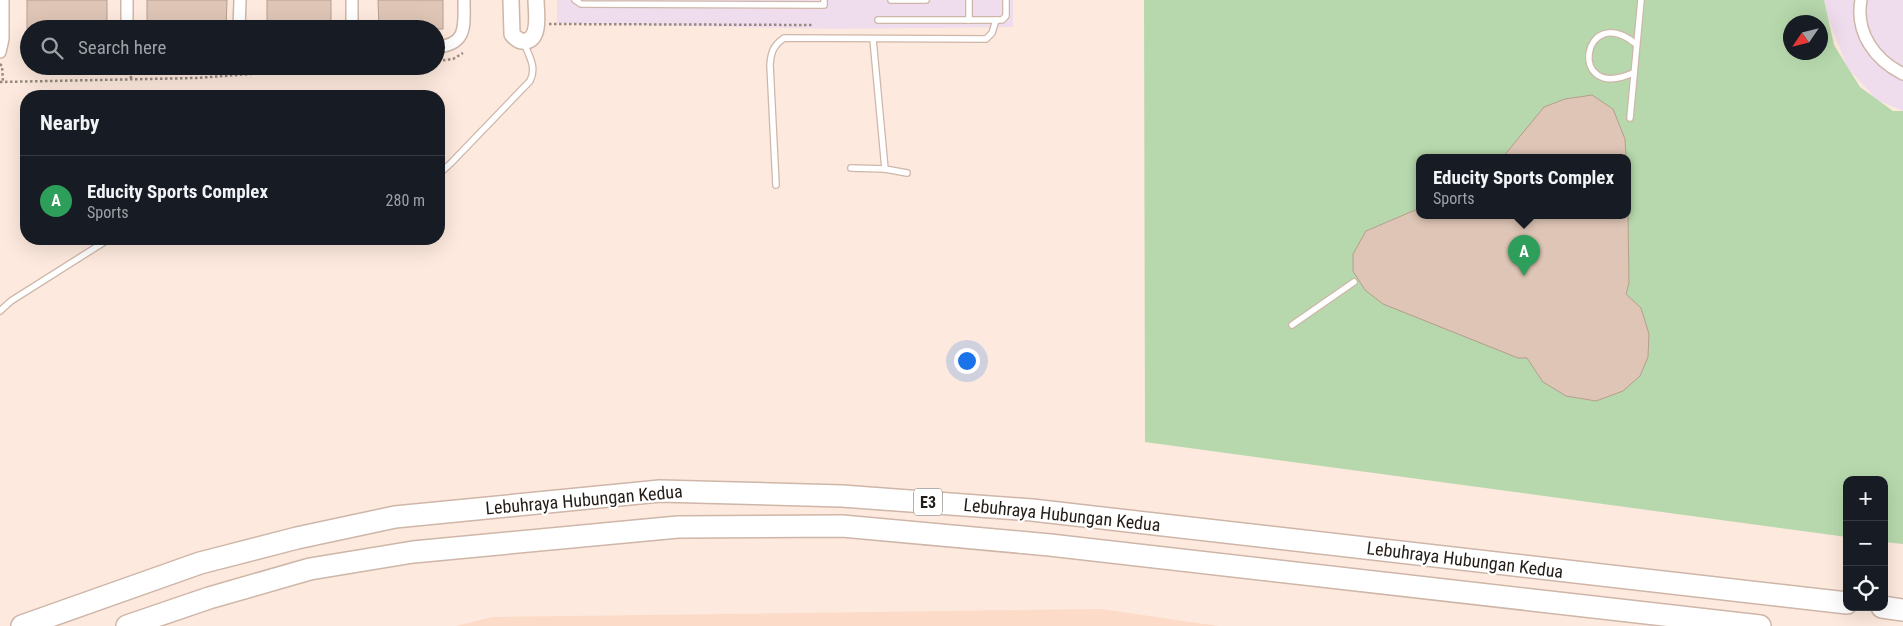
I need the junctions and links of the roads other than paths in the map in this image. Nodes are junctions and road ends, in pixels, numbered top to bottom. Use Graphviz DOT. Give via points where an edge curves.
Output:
graph roads {
  1 [pos="3,0"];
  2 [pos="127,0"];
  3 [pos="240,0"];
  4 [pos="352,0"];
  5 [pos="464,0"];
  6 [pos="511,0"];
  7 [pos="536,0"];
  8 [pos="575,0"];
  9 [pos="891,0"];
  10 [pos="926,0"];
  11 [pos="969,0"];
  12 [pos="1006,0"];
  13 [pos="1641,0"];
  14 [pos="649,2"];
  15 [pos="824,3"];
  16 [pos="1858,3"];
  17 [pos="127,20"];
  18 [pos="239,20"];
  19 [pos="352,20"];
  20 [pos="878,20"];
  21 [pos="969,20"];
  22 [pos="996,20"];
  23 [pos="873,39"];
  24 [pos="523,41"];
  25 [pos="1636,44"];
  26 [pos="445,45"];
  27 [pos="0,52"];
  28 [pos="1634,73"];
  29 [pos="1903,74"];
  30 [pos="1630,118"];
  31 [pos="445,168"];
  32 [pos="851,168"];
  33 [pos="885,169"];
  34 [pos="907,172"];
  35 [pos="776,185"];
  36 [pos="100,245"];
  37 [pos="1354,282"];
  38 [pos="0,311"];
  39 [pos="1292,325"];
  40 [pos="1843,603"];
  41 [pos="1888,608"];
  42 [pos="1903,610"];
  43 [pos="22,626"];
  44 [pos="127,626"];
  45 [pos="1760,626"];
  1 -- 27 [label="street"];
  2 -- 17 [label="street"];
  3 -- 18 [label="street"];
  4 -- 19 [label="street"];
  5 -- 26 [label="street" via="462,33 458,40"];
  6 -- 24 [label="street" via="512,34"];
  7 -- 24 [label="street" via="536,31 530,39"];
  8 -- 14 [label="lane" via="581,4"];
  9 -- 10 [label="lane"];
  11 -- 21 [label="lane"];
  12 -- 22 [label="lane" via="1006,16"];
  13 -- 25 [label="lane"];
  14 -- 15 [label="lane"];
  16 -- 29 [label="street" via="1863,31 1873,51 1888,67"];
  20 -- 21 [label="lane"];
  21 -- 22 [label="lane"];
  22 -- 23 [label="lane" via="992,33 986,39"];
  23 -- 33 [label="lane"];
  23 -- 35 [label="lane" via="784,38 775,44 770,65"];
  24 -- 31 [label="lane" via="533,64 530,81"];
  25 -- 28 [label="lane"];
  25 -- 28 [label="lane" via="1620,34 1605,34 1594,41 1588,52 1590,65 1604,78 1616,79"];
  28 -- 30 [label="lane"];
  32 -- 33 [label="lane"];
  33 -- 34 [label="lane"];
  36 -- 38 [label="lane"];
  37 -- 39 [label="lane"];
  40 -- 43 [label="highway, Lebuhraya Hubungan Kedua / E3" via="1032,510 842,496 660,491 395,517 200,563"];
  41 -- 42 [label="highway"];
  44 -- 45 [label="highway, Lebuhraya Hubungan Kedua / E3" via="310,569 413,552 678,527 842,526 1050,545"];
}
